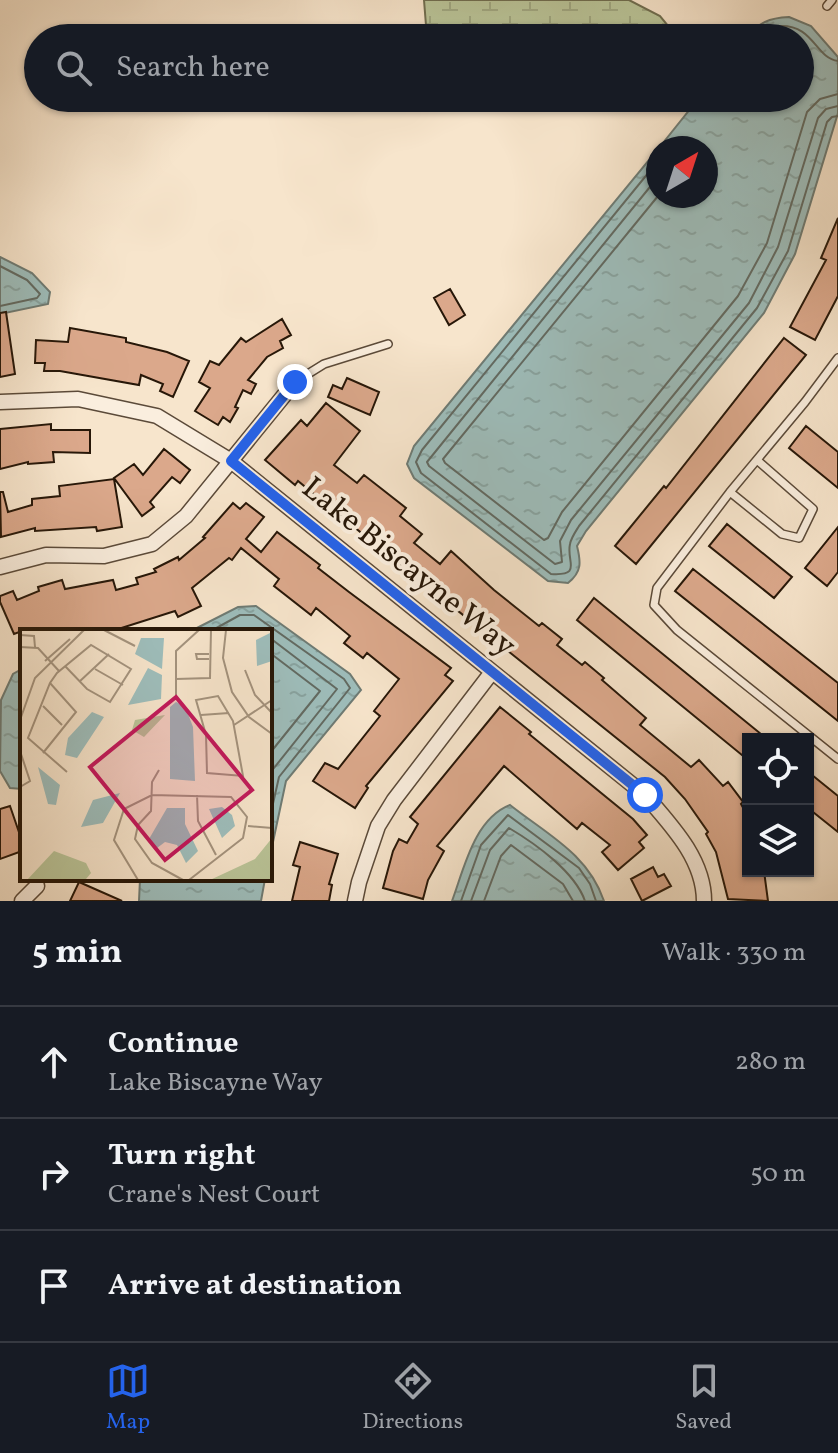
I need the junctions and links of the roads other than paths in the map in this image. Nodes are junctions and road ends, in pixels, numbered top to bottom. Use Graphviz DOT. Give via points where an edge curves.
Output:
graph roads {
  1 [pos="388,344"];
  2 [pos="838,358"];
  3 [pos="295,382"];
  4 [pos="0,402"];
  5 [pos="757,460"];
  6 [pos="231,461"];
  7 [pos="730,492"];
  8 [pos="0,567"];
  9 [pos="492,672"];
  10 [pos="838,759"];
  11 [pos="37,886"];
  12 [pos="22,901"];
  13 [pos="355,901"];
  14 [pos="704,901"];
  1 -- 3 [label="lane" via="324,364"];
  2 -- 5 [label="lane"];
  3 -- 6 [label="street"];
  4 -- 6 [label="street, Lake Biscayne Way" via="78,399 157,416"];
  5 -- 7 [label="lane"];
  5 -- 7 [label="lane" via="813,509 799,538 782,534"];
  6 -- 8 [label="street" via="186,516 152,544 104,556 46,555"];
  6 -- 9 [label="street, Lake Biscayne Way"];
  7 -- 10 [label="lane" via="657,588 654,605 677,630"];
  9 -- 13 [label="street" via="378,826"];
  9 -- 14 [label="street, Lake Biscayne Way" via="645,795 686,843"];
  11 -- 12 [label="street"];
}
